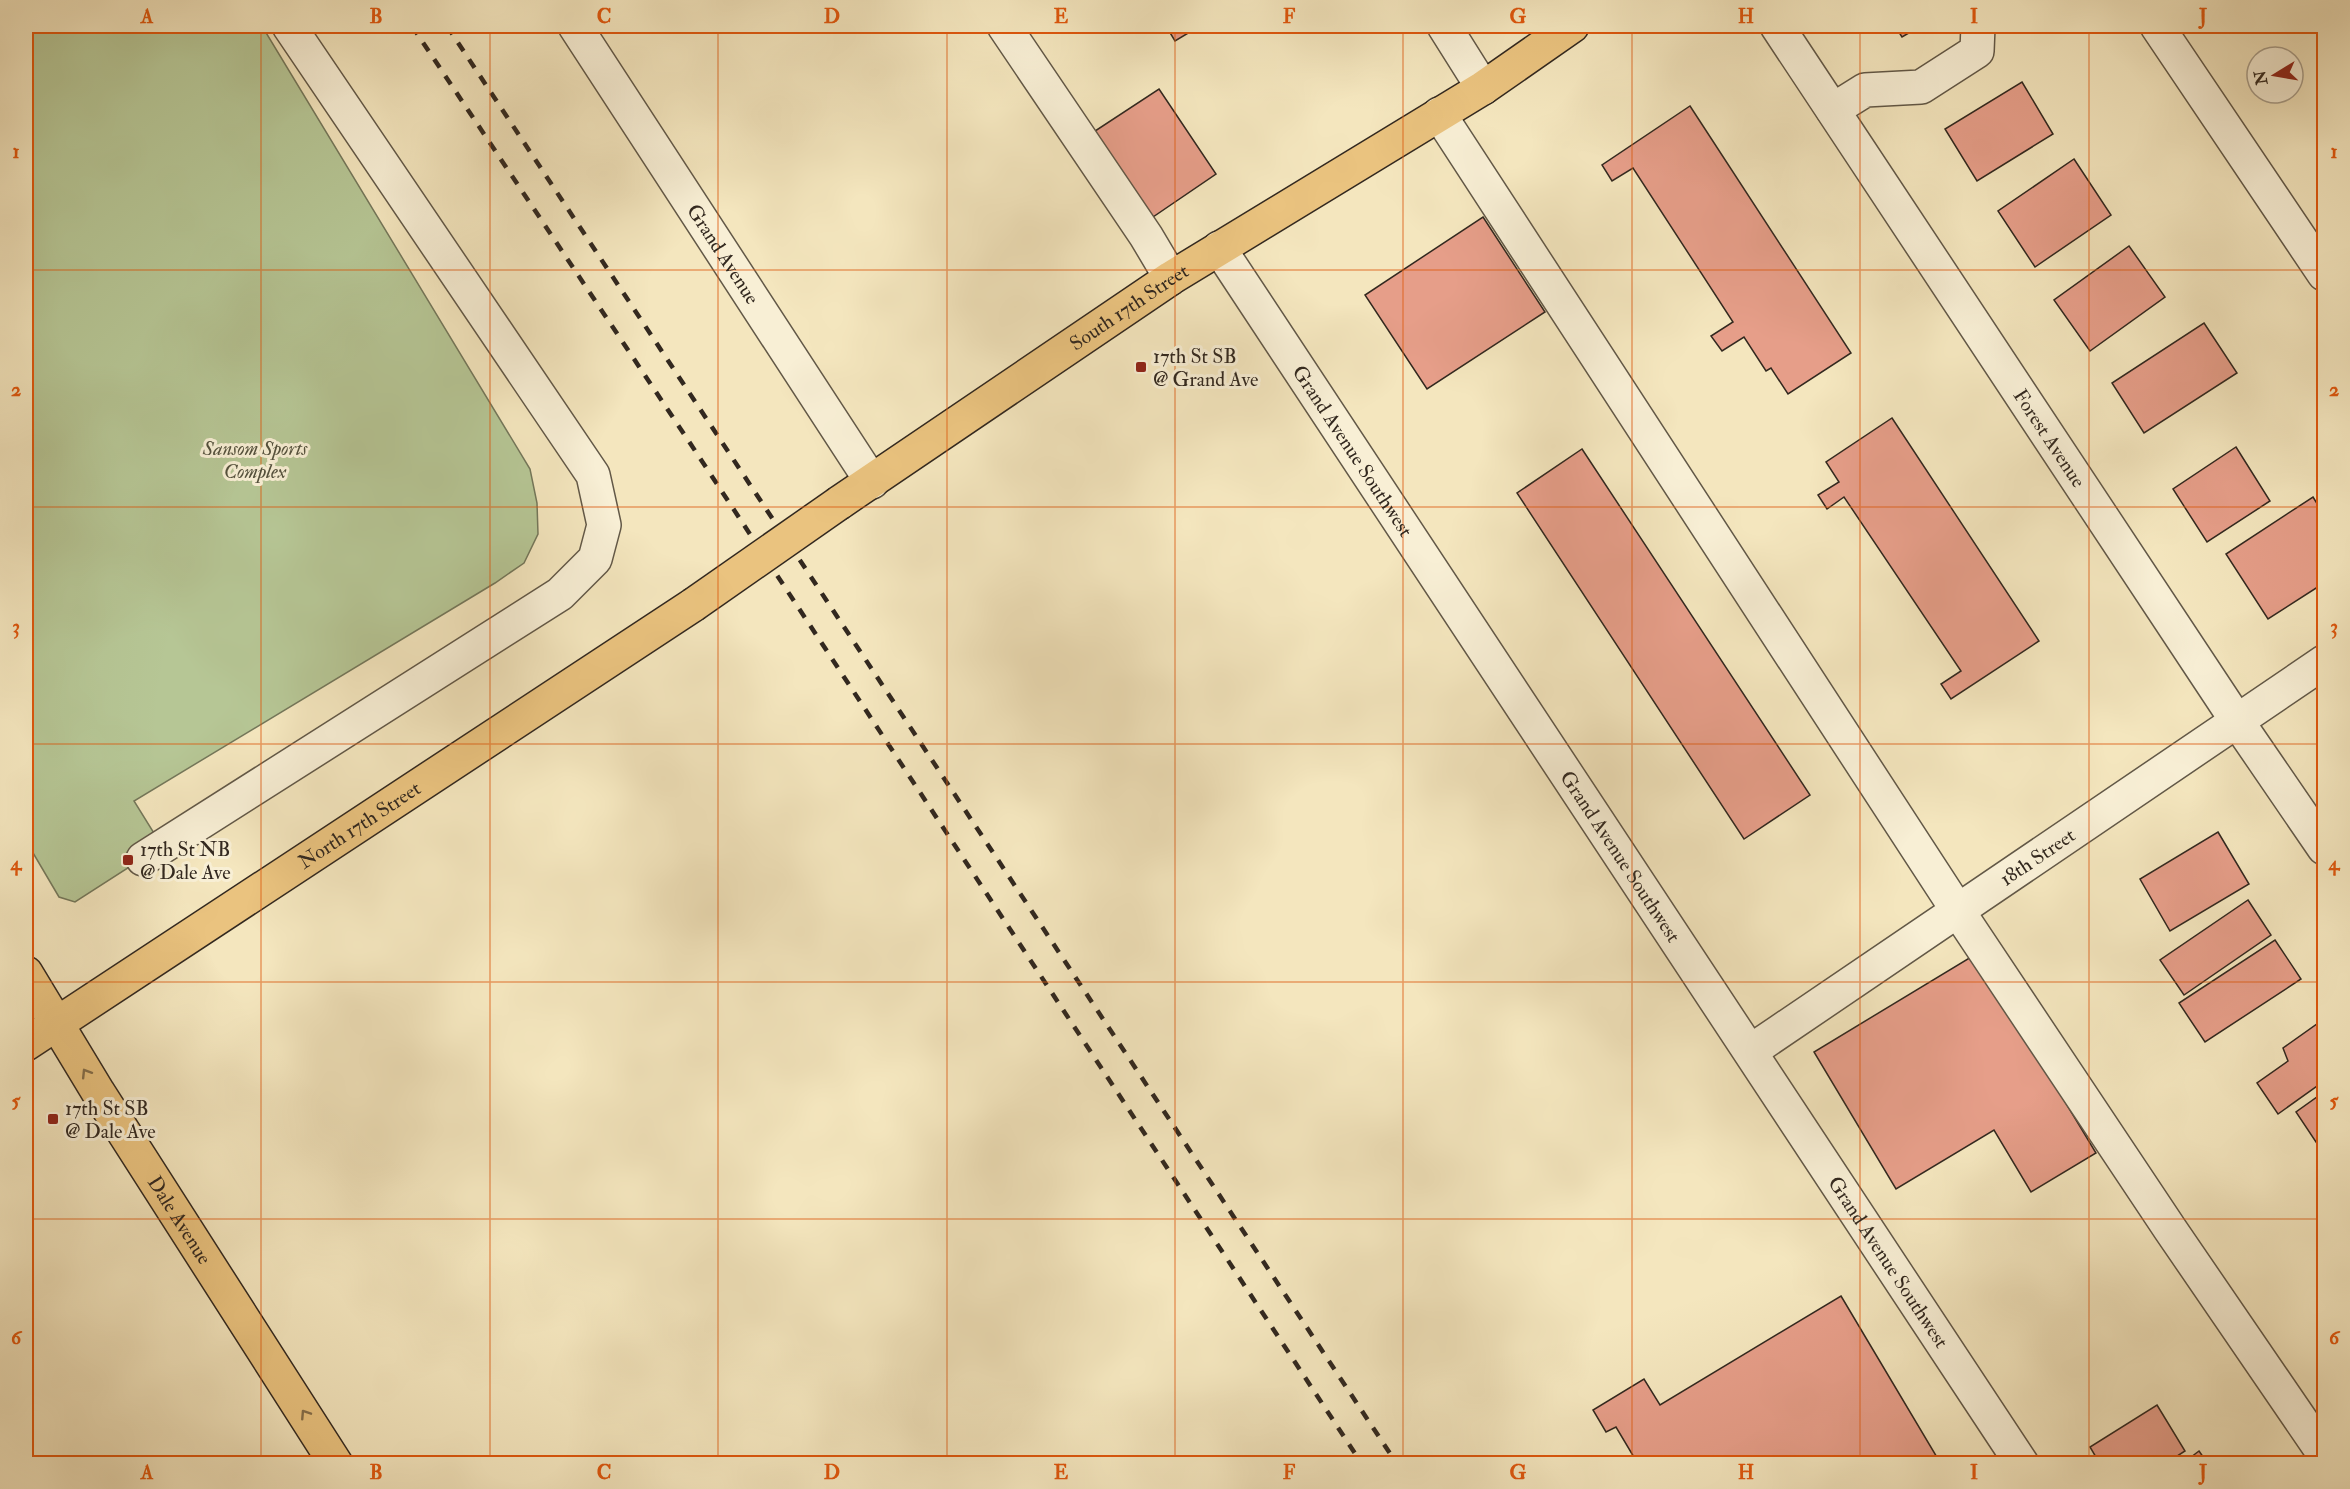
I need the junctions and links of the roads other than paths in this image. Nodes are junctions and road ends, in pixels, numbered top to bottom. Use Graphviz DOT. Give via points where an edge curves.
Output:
graph roads {
  1 [pos="289,26"];
  2 [pos="575,26"];
  3 [pos="1004,26"];
  4 [pos="1444,26"];
  5 [pos="1572,26"];
  6 [pos="1777,26"];
  7 [pos="1978,26"];
  8 [pos="2157,26"];
  9 [pos="1483,88"];
  10 [pos="1833,110"];
  11 [pos="1439,114"];
  12 [pos="1219,248"];
  13 [pos="2325,274"];
  14 [pos="1171,278"];
  15 [pos="872,482"];
  16 [pos="693,605"];
  17 [pos="2325,662"];
  18 [pos="2237,722"];
  19 [pos="2325,848"];
  20 [pos="143,859"];
  21 [pos="1958,911"];
  22 [pos="26,973"];
  23 [pos="56,1024"];
  24 [pos="26,1044"];
  25 [pos="1751,1051"];
  26 [pos="2325,1454"];
  27 [pos="336,1464"];
  28 [pos="2022,1464"];
  1 -- 20 [label="street" via="593,476 604,525 595,559 560,594"];
  2 -- 15 [label="street, Grand Avenue"];
  3 -- 14 [label="street"];
  4 -- 9 [label="street"];
  5 -- 9 [label="main road, South 17th Street"];
  6 -- 10 [label="street, Forest Avenue"];
  7 -- 10 [label="street" via="1977,51 1921,87 1865,90"];
  8 -- 13 [label="street"];
  9 -- 11 [label="main road, South 17th Street"];
  10 -- 18 [label="street, Forest Avenue"];
  11 -- 12 [label="main road, South 17th Street"];
  11 -- 21 [label="street"];
  12 -- 14 [label="main road, South 17th Street"];
  12 -- 25 [label="street, Grand Avenue Southwest"];
  14 -- 15 [label="main road, South 17th Street"];
  15 -- 16 [label="main road, South 17th Street, bridge"];
  16 -- 23 [label="main road, North 17th Street"];
  17 -- 18 [label="street, 18th Street"];
  18 -- 19 [label="street, Forest Avenue"];
  18 -- 21 [label="street, 18th Street"];
  21 -- 25 [label="street, 18th Street"];
  21 -- 26 [label="street"];
  22 -- 23 [label="main road, Dale Avenue"];
  23 -- 24 [label="main road, North 17th Street"];
  27 -- 23 [label="main road, Dale Avenue, one-way"];
  25 -- 28 [label="street, Grand Avenue Southwest"];
}
